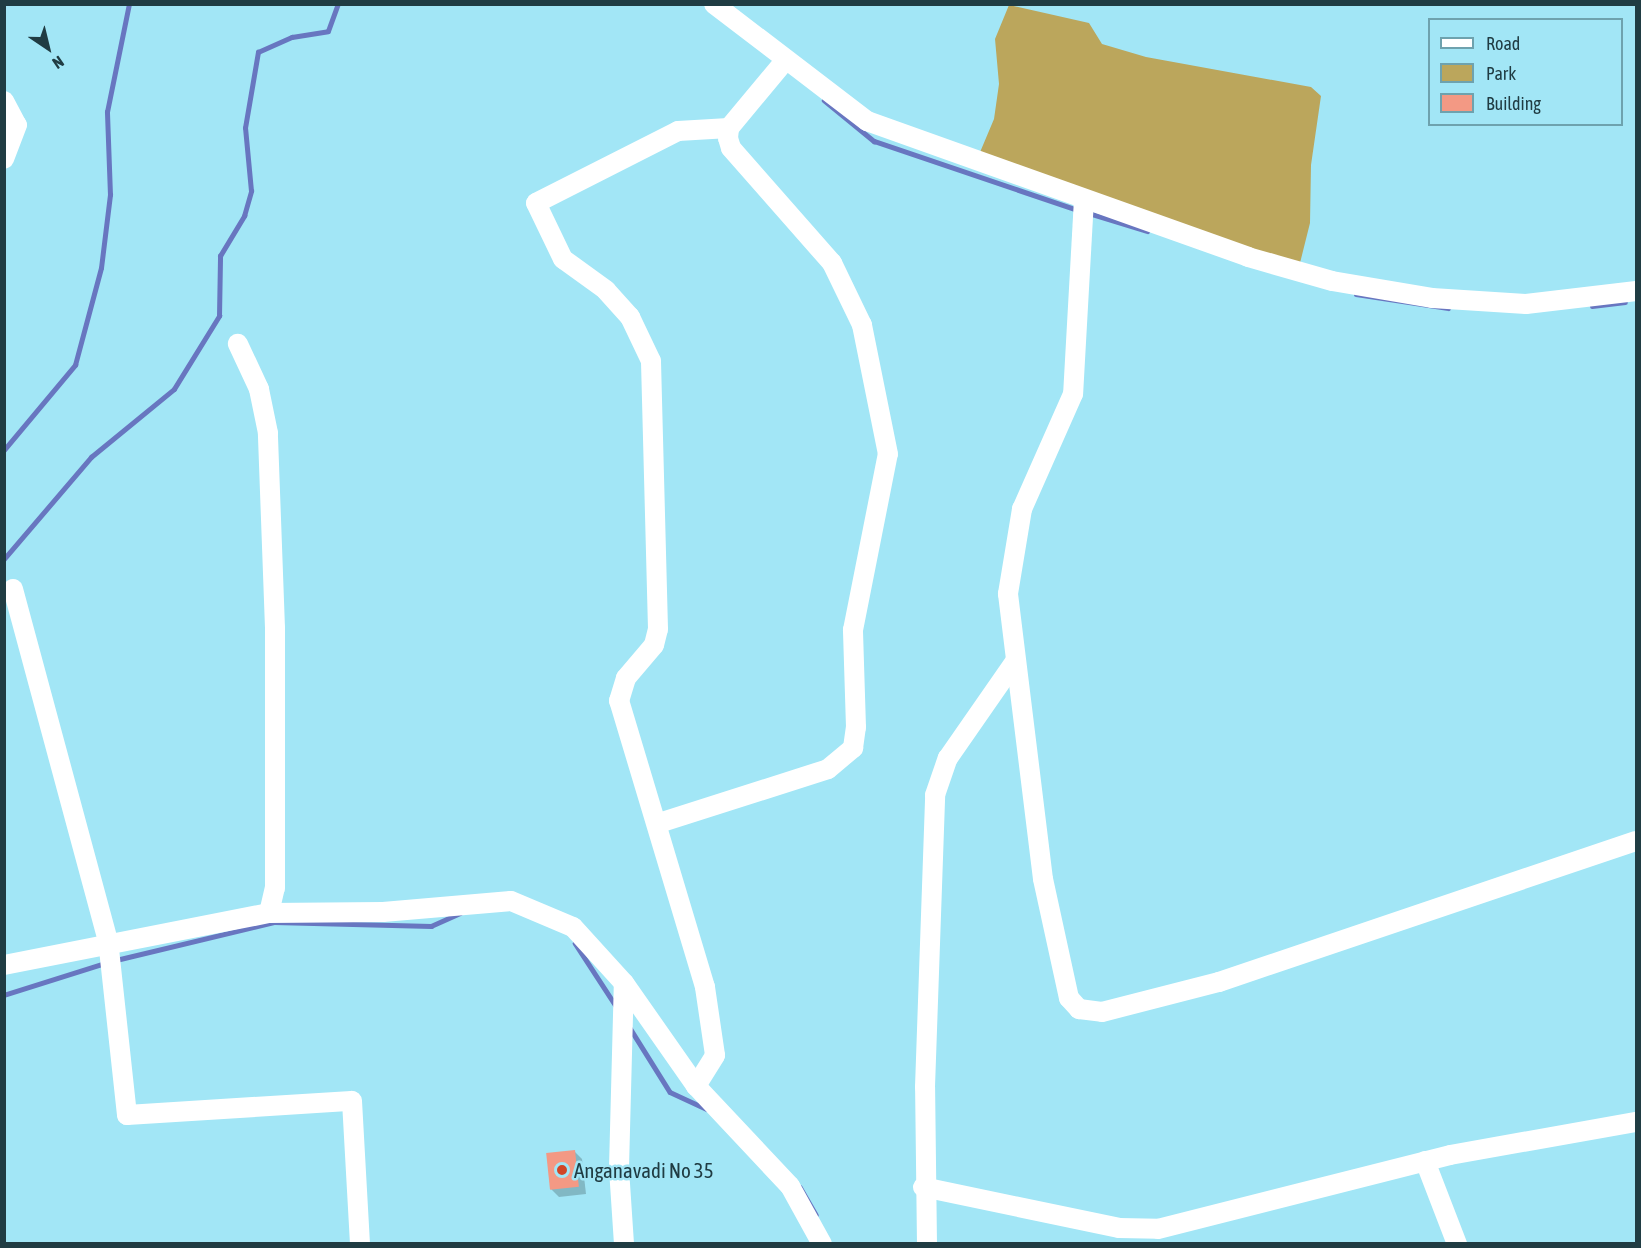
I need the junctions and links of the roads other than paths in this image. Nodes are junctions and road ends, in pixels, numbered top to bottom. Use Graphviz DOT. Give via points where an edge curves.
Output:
graph roads {
  1 [pos="714,4"];
  2 [pos="784,62"];
  3 [pos="4,101"];
  4 [pos="729,128"];
  5 [pos="4,159"];
  6 [pos="1083,203"];
  7 [pos="1636,291"];
  8 [pos="238,344"];
  9 [pos="13,589"];
  10 [pos="1014,663"];
  11 [pos="659,823"];
  12 [pos="1636,841"];
  13 [pos="269,913"];
  14 [pos="108,940"];
  15 [pos="4,965"];
  16 [pos="624,984"];
  17 [pos="696,1086"];
  18 [pos="1636,1122"];
  19 [pos="1425,1161"];
  20 [pos="923,1187"];
  21 [pos="360,1244"];
  22 [pos="624,1244"];
  23 [pos="822,1244"];
  24 [pos="927,1244"];
  25 [pos="1456,1244"];
  1 -- 2 [label="street"];
  2 -- 4 [label="street"];
  2 -- 6 [label="street" via="867,121"];
  3 -- 5 [label="street" via="17,125"];
  4 -- 11 [label="street" via="730,148 795,215 850,292 888,454 853,630 853,748 811,777"];
  4 -- 11 [label="street" via="678,131 536,203 563,259 606,290 630,317 651,362 658,629 654,645 626,678 619,701"];
  6 -- 7 [label="street" via="1248,257 1369,289 1526,304"];
  6 -- 10 [label="street" via="1078,231 1078,356 1073,394 1022,509 1008,594"];
  8 -- 13 [label="street" via="259,388 268,433 275,628 274,888"];
  9 -- 14 [label="street"];
  10 -- 12 [label="street" via="1064,988 1088,1012 1219,981"];
  10 -- 20 [label="street" via="948,758 935,795"];
  11 -- 17 [label="street" via="705,987 714,1041 712,1067"];
  13 -- 14 [label="street"];
  13 -- 16 [label="street" via="383,912 511,901 573,927"];
  14 -- 15 [label="street"];
  14 -- 21 [label="street" via="127,1115 352,1101"];
  16 -- 17 [label="street"];
  16 -- 22 [label="street" via="619,1168"];
  17 -- 23 [label="street" via="790,1186"];
  18 -- 19 [label="street"];
  19 -- 20 [label="street" via="1158,1229 1119,1228"];
  19 -- 25 [label="street"];
  20 -- 24 [label="street"];
}
